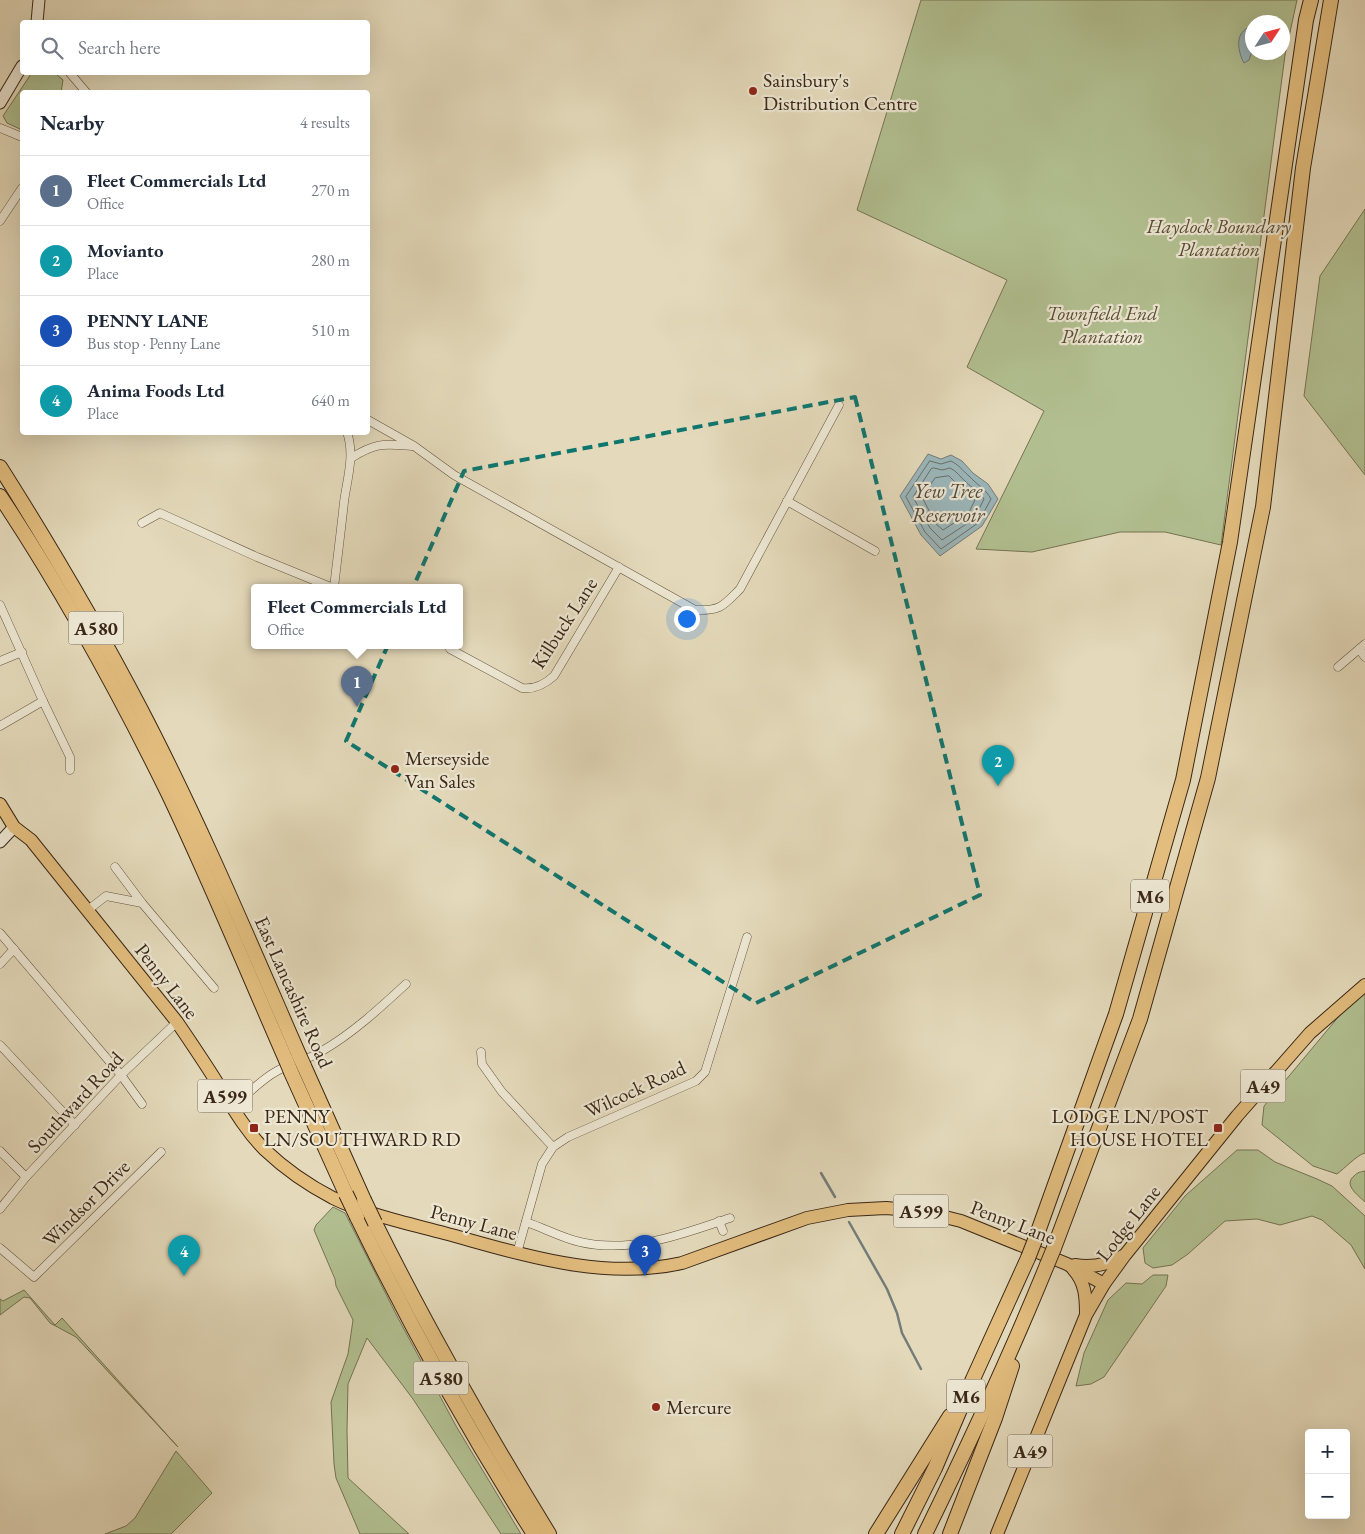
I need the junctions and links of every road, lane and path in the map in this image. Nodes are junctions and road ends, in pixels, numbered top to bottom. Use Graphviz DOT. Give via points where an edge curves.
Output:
graph roads {
  1 [pos="39,0"];
  2 [pos="1311,0"];
  3 [pos="1331,0"];
  4 [pos="37,20"];
  5 [pos="20,69"];
  6 [pos="72,75"];
  7 [pos="84,90"];
  8 [pos="0,104"];
  9 [pos="0,128"];
  10 [pos="20,136"];
  11 [pos="20,191"];
  12 [pos="0,221"];
  13 [pos="839,405"];
  14 [pos="370,421"];
  15 [pos="347,435"];
  16 [pos="414,446"];
  17 [pos="351,458"];
  18 [pos="0,467"];
  19 [pos="0,496"];
  20 [pos="787,501"];
  21 [pos="142,523"];
  22 [pos="875,551"];
  23 [pos="619,567"];
  24 [pos="324,584"];
  25 [pos="333,584"];
  26 [pos="0,605"];
  27 [pos="1362,646"];
  28 [pos="450,649"];
  29 [pos="22,652"];
  30 [pos="1365,658"];
  31 [pos="0,661"];
  32 [pos="1338,667"];
  33 [pos="43,701"];
  34 [pos="0,726"];
  35 [pos="70,770"];
  36 [pos="0,804"];
  37 [pos="14,827"];
  38 [pos="0,842"];
  39 [pos="114,867"];
  40 [pos="142,903"];
  41 [pos="88,910"];
  42 [pos="0,933"];
  43 [pos="746,937"];
  44 [pos="14,949"];
  45 [pos="0,964"];
  46 [pos="406,984"];
  47 [pos="1365,985"];
  48 [pos="214,988"];
  49 [pos="177,1022"];
  50 [pos="0,1045"];
  51 [pos="481,1052"];
  52 [pos="295,1063"];
  53 [pos="121,1075"];
  54 [pos="142,1104"];
  55 [pos="232,1108"];
  56 [pos="75,1125"];
  57 [pos="553,1147"];
  58 [pos="0,1151"];
  59 [pos="161,1152"];
  60 [pos="26,1177"];
  61 [pos="0,1209"];
  62 [pos="730,1218"];
  63 [pos="719,1221"];
  64 [pos="526,1222"];
  65 [pos="723,1231"];
  66 [pos="0,1248"];
  67 [pos="517,1253"];
  68 [pos="1125,1254"];
  69 [pos="1068,1264"];
  70 [pos="1104,1284"];
  71 [pos="1030,1306"];
  72 [pos="1086,1315"];
  73 [pos="973,1379"];
  74 [pos="534,1534"];
  75 [pos="549,1534"];
  76 [pos="876,1534"];
  77 [pos="902,1534"];
  78 [pos="925,1534"];
  79 [pos="950,1534"];
  80 [pos="997,1534"];
  1 -- 4 [label="street"];
  2 -- 73 [label="highway, M6, bridge" via="1230,542 1183,780 1116,1014 1028,1258"];
  3 -- 71 [label="highway, M6, bridge" via="1303,168 1262,507 1208,778 1140,1019"];
  5 -- 8 [label="street"];
  6 -- 7 [label="street"];
  9 -- 10 [label="street"];
  11 -- 12 [label="street"];
  13 -- 20 [label="street, Kilbuck Lane"];
  14 -- 16 [label="street, Kilbuck Lane"];
  15 -- 17 [label="street"];
  16 -- 17 [label="street" via="381,444"];
  16 -- 23 [label="street, Kilbuck Lane" via="454,476"];
  17 -- 25 [label="street"];
  18 -- 52 [label="highway, East Lancashire Road / A580" via="141,709 237,912"];
  19 -- 52 [label="highway, East Lancashire Road / A580" via="100,662 167,792"];
  20 -- 22 [label="street"];
  20 -- 23 [label="street, Kilbuck Lane" via="740,589 724,605 712,611 696,610"];
  21 -- 24 [label="street" via="160,513"];
  23 -- 28 [label="street, Kilbuck Lane" via="554,676 546,683 535,688 522,688"];
  26 -- 29 [label="street"];
  27 -- 30 [label="street"];
  27 -- 32 [label="street"];
  29 -- 31 [label="street"];
  29 -- 33 [label="street"];
  33 -- 34 [label="street"];
  33 -- 35 [label="street" via="70,757"];
  36 -- 37 [label="main road, Penny Lane / A599"];
  37 -- 38 [label="street"];
  37 -- 41 [label="main road, Penny Lane / A599" via="31,840"];
  39 -- 40 [label="street"];
  40 -- 41 [label="street" via="106,896"];
  40 -- 48 [label="street"];
  41 -- 49 [label="main road, Penny Lane / A599"];
  42 -- 44 [label="street"];
  43 -- 57 [label="street, Wilcock Road" via="705,1072 696,1081 568,1137"];
  44 -- 45 [label="street"];
  44 -- 53 [label="street"];
  46 -- 55 [label="street" via="338,1041 279,1070"];
  47 -- 68 [label="main road, Lodge Lane / A49" via="1304,1040 1237,1116"];
  49 -- 53 [label="street, Southward Road"];
  49 -- 55 [label="main road, Penny Lane / A599"];
  50 -- 56 [label="street"];
  51 -- 57 [label="street" via="482,1064 502,1092"];
  52 -- 74 [label="highway, East Lancashire Road / A580, bridge" via="357,1217 448,1391"];
  52 -- 75 [label="highway, East Lancashire Road / A580, bridge" via="448,1363"];
  53 -- 54 [label="street"];
  53 -- 56 [label="street, Southward Road"];
  55 -- 67 [label="main road, Penny Lane / A599" via="271,1155 307,1183 334,1198 381,1217"];
  56 -- 60 [label="street, Southward Road"];
  57 -- 64 [label="street, Wilcock Road" via="542,1164"];
  58 -- 60 [label="street"];
  59 -- 66 [label="street, Windsor Drive" via="34,1277"];
  60 -- 61 [label="street, Southward Road"];
  62 -- 63 [label="street"];
  63 -- 64 [label="street" via="660,1240 627,1246 580,1242"];
  63 -- 65 [label="street"];
  64 -- 67 [label="street, Wilcock Road"];
  67 -- 69 [label="main road, Penny Lane / A599" via="595,1268 648,1269 682,1264 807,1218 848,1210 886,1208 921,1211 961,1221"];
  68 -- 69 [label="main road, A599" via="1101,1265 1084,1267"];
  68 -- 70 [label="main road, Lodge Lane / A49"];
  69 -- 70 [label="main road, Penny Lane / A599"];
  69 -- 72 [label="main road" via="1082,1282"];
  70 -- 72 [label="main road, Lodge Lane / A49"];
  71 -- 78 [label="highway, M6"];
  71 -- 79 [label="highway" via="995,1418"];
  72 -- 80 [label="main road, Lodge Lane / A49"];
  73 -- 76 [label="highway"];
  73 -- 77 [label="highway, M6" via="935,1468"];
}
